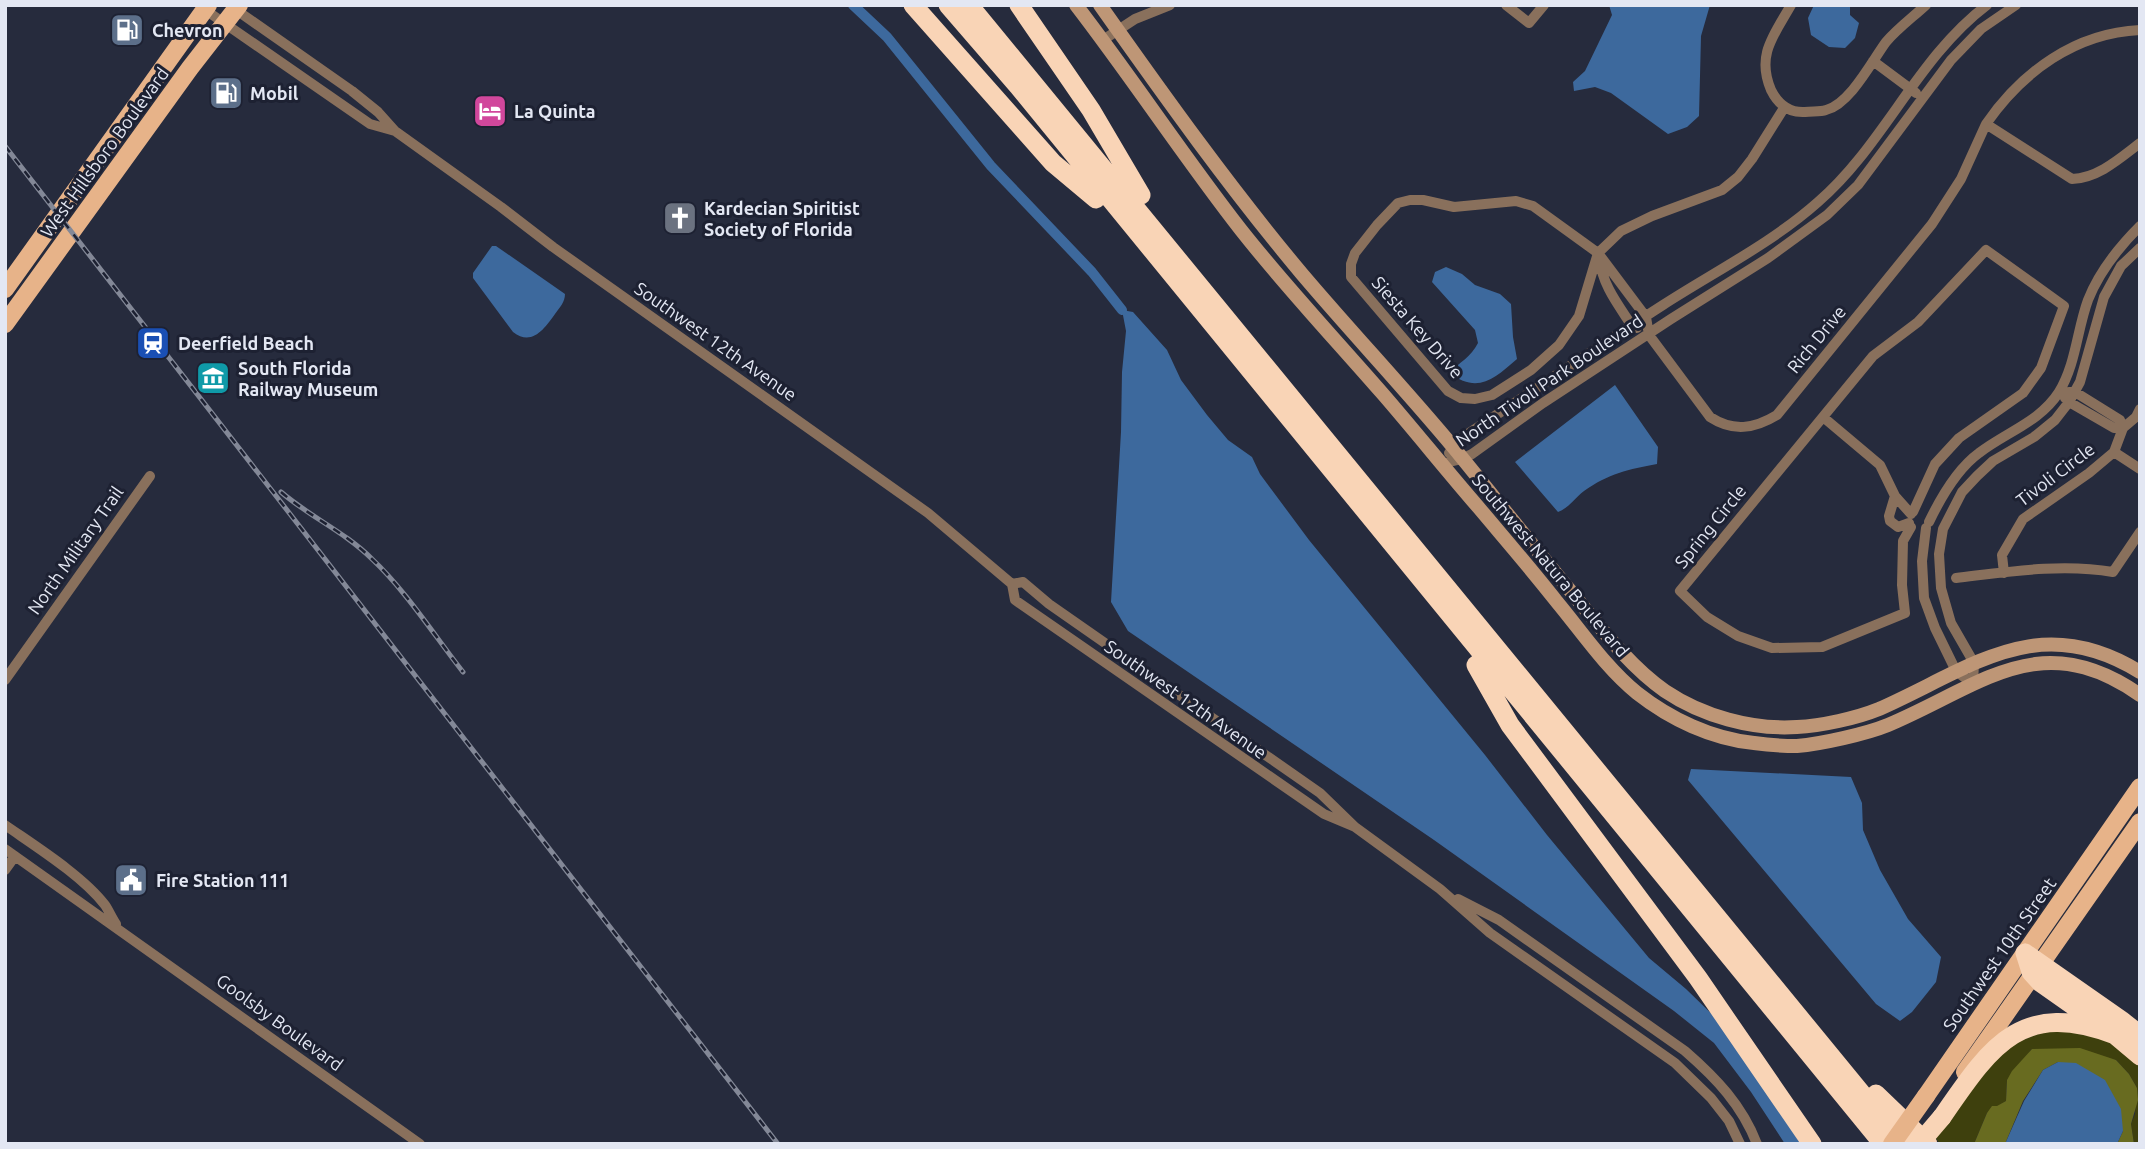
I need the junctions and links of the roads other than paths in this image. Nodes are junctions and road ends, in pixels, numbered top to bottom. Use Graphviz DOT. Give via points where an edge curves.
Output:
graph roads {
  1 [pos="914,5"];
  2 [pos="934,5"];
  3 [pos="948,5"];
  4 [pos="969,5"];
  5 [pos="984,5"];
  6 [pos="1019,5"];
  7 [pos="1076,5"];
  8 [pos="1100,5"];
  9 [pos="1170,5"];
  10 [pos="1506,5"];
  11 [pos="1545,5"];
  12 [pos="1791,5"];
  13 [pos="1926,5"];
  14 [pos="1987,5"];
  15 [pos="2016,5"];
  16 [pos="204,7"];
  17 [pos="232,11"];
  18 [pos="1118,30"];
  19 [pos="2140,30"];
  20 [pos="1103,40"];
  21 [pos="1873,61"];
  22 [pos="1911,89"];
  23 [pos="1924,99"];
  24 [pos="1784,108"];
  25 [pos="1986,124"];
  26 [pos="395,131"];
  27 [pos="2140,143"];
  28 [pos="1141,195"];
  29 [pos="1096,199"];
  30 [pos="2140,226"];
  31 [pos="1770,237"];
  32 [pos="2140,248"];
  33 [pos="1779,250"];
  34 [pos="1598,253"];
  35 [pos="5,289"];
  36 [pos="2064,306"];
  37 [pos="2084,314"];
  38 [pos="1646,317"];
  39 [pos="2098,319"];
  40 [pos="5,324"];
  41 [pos="1632,326"];
  42 [pos="1649,335"];
  43 [pos="1576,363"];
  44 [pos="1584,376"];
  45 [pos="2059,392"];
  46 [pos="2072,397"];
  47 [pos="1519,400"];
  48 [pos="2140,409"];
  49 [pos="1528,414"];
  50 [pos="1823,416"];
  51 [pos="2123,428"];
  52 [pos="2114,452"];
  53 [pos="1458,454"];
  54 [pos="1441,464"];
  55 [pos="2140,468"];
  56 [pos="150,475"];
  57 [pos="1895,496"];
  58 [pos="1911,519"];
  59 [pos="1928,525"];
  60 [pos="1943,529"];
  61 [pos="2140,532"];
  62 [pos="2004,573"];
  63 [pos="1956,578"];
  64 [pos="1012,584"];
  65 [pos="1974,663"];
  66 [pos="1476,665"];
  67 [pos="1956,671"];
  68 [pos="2140,672"];
  69 [pos="5,680"];
  70 [pos="1973,684"];
  71 [pos="2140,695"];
  72 [pos="2140,787"];
  73 [pos="2140,822"];
  74 [pos="5,825"];
  75 [pos="1355,827"];
  76 [pos="5,849"];
  77 [pos="15,856"];
  78 [pos="5,870"];
  79 [pos="1440,890"];
  80 [pos="119,930"];
  81 [pos="2033,964"];
  82 [pos="2115,1035"];
  83 [pos="2140,1035"];
  84 [pos="2140,1056"];
  85 [pos="1876,1094"];
  86 [pos="1940,1115"];
  87 [pos="420,1144"];
  88 [pos="1740,1144"];
  89 [pos="1757,1144"];
  90 [pos="1812,1144"];
  91 [pos="1869,1144"];
  92 [pos="1883,1144"];
  93 [pos="1892,1144"];
  94 [pos="1903,1144"];
  95 [pos="1918,1144"];
  96 [pos="1928,1144"];
  1 -- 29 [label="highway" via="1053,163"];
  2 -- 29 [label="highway"];
  3 -- 92 [label="highway"];
  4 -- 94 [label="highway"];
  5 -- 28 [label="highway"];
  6 -- 28 [label="highway" via="1091,110"];
  7 -- 20 [label="street, Southwest Natura Boulevard"];
  8 -- 18 [label="street, Southwest Natura Boulevard"];
  9 -- 18 [label="street"];
  10 -- 11 [label="street" via="1529,23"];
  12 -- 24 [label="street" via="1765,55 1766,76"];
  13 -- 21 [label="street" via="1888,40"];
  14 -- 22 [label="street, North Tivoli Park Boulevard" via="1939,50"];
  15 -- 23 [label="street, North Tivoli Park Boulevard" via="1958,52"];
  16 -- 17 [label="street, Southwest 12th Avenue"];
  16 -- 35 [label="main road, West Hillsboro Boulevard"];
  17 -- 26 [label="street, Southwest 12th Avenue" via="352,91"];
  17 -- 26 [label="street, Southwest 12th Avenue" via="370,124"];
  17 -- 40 [label="main road, West Hillsboro Boulevard"];
  18 -- 20 [label="street"];
  18 -- 53 [label="street, Southwest Natura Boulevard" via="1300,271"];
  19 -- 25 [label="street, Rich Drive" via="2085,41 2053,57 2003,99"];
  20 -- 54 [label="street, Southwest Natura Boulevard" via="1241,230"];
  21 -- 22 [label="street"];
  21 -- 24 [label="street" via="1846,98 1828,110"];
  22 -- 23 [label="street"];
  22 -- 31 [label="street, North Tivoli Park Boulevard" via="1846,174 1817,203"];
  23 -- 33 [label="street, North Tivoli Park Boulevard" via="1858,184 1827,215"];
  24 -- 34 [label="street" via="1752,159 1722,190 1621,231"];
  25 -- 27 [label="street" via="2072,179 2085,179 2106,169"];
  25 -- 42 [label="street, Rich Drive" via="1961,179 1932,224 1777,415 1763,424 1724,426 1710,417"];
  26 -- 64 [label="street, Southwest 12th Avenue" via="928,513"];
  28 -- 85 [label="highway"];
  29 -- 66 [label="highway"];
  30 -- 37 [label="street" via="2120,246 2094,287"];
  31 -- 33 [label="street"];
  31 -- 38 [label="street, North Tivoli Park Boulevard"];
  32 -- 39 [label="street" via="2109,285"];
  33 -- 42 [label="street, North Tivoli Park Boulevard"];
  34 -- 34 [label="street, Siesta Key Drive" via="1533,206 1516,201 1454,207 1410,200 1398,203 1355,253 1351,276 1448,391 1475,399 1502,389 1559,345 1579,316"];
  34 -- 38 [label="street"];
  34 -- 41 [label="street" via="1601,275"];
  36 -- 37 [label="street, Spring Circle"];
  36 -- 50 [label="street, Spring Circle" via="1986,250 1917,322 1873,356"];
  36 -- 58 [label="street, Spring Circle" via="2041,369 2023,393 1959,438 1935,464"];
  37 -- 39 [label="street, Spring Circle"];
  37 -- 45 [label="street"];
  38 -- 41 [label="street, North Tivoli Park Boulevard"];
  38 -- 42 [label="street, Rich Drive"];
  39 -- 46 [label="street"];
  41 -- 42 [label="street"];
  41 -- 43 [label="street, North Tivoli Park Boulevard"];
  42 -- 44 [label="street, North Tivoli Park Boulevard"];
  43 -- 44 [label="street"];
  43 -- 47 [label="street, North Tivoli Park Boulevard"];
  44 -- 49 [label="street, North Tivoli Park Boulevard"];
  45 -- 46 [label="street"];
  45 -- 59 [label="street" via="2018,430 1977,454 1945,491"];
  46 -- 51 [label="street" via="2120,420"];
  46 -- 60 [label="street" via="2055,420 1977,476 1962,492"];
  47 -- 49 [label="street"];
  47 -- 53 [label="street, North Tivoli Park Boulevard" via="1462,438"];
  48 -- 51 [label="street, Tivoli Circle"];
  49 -- 53 [label="street, North Tivoli Park Boulevard"];
  50 -- 57 [label="street" via="1880,465"];
  50 -- 58 [label="street, Spring Circle" via="1679,591 1707,617 1738,636 1773,648 1822,647 1905,613 1903,541"];
  51 -- 52 [label="street, Tivoli Circle"];
  52 -- 55 [label="street"];
  52 -- 62 [label="street, Tivoli Circle" via="2023,519 2002,555"];
  53 -- 54 [label="street, North Tivoli Park Boulevard"];
  53 -- 67 [label="street, Southwest Natura Boulevard" via="1607,636 1646,677 1689,705 1754,725 1797,727 1875,710"];
  54 -- 70 [label="street, Southwest Natura Boulevard" via="1634,690 1692,726 1752,743 1798,746 1885,727"];
  56 -- 69 [label="street, North Military Trail"];
  57 -- 58 [label="street"];
  57 -- 58 [label="street" via="1890,521 1898,527"];
  58 -- 59 [label="street" via="1917,530"];
  58 -- 59 [label="street" via="1920,510 1926,512"];
  59 -- 60 [label="street"];
  59 -- 67 [label="street" via="1922,561 1924,598"];
  60 -- 65 [label="street" via="1941,588 1951,623"];
  61 -- 62 [label="street" via="2113,572"];
  62 -- 63 [label="street"];
  64 -- 75 [label="street, Southwest 12th Avenue" via="1023,582 1320,793"];
  64 -- 75 [label="street, Southwest 12th Avenue" via="1015,600 1324,814"];
  65 -- 67 [label="street, Southwest Natura Boulevard"];
  65 -- 68 [label="street, Southwest Natura Boulevard" via="2032,644 2066,644 2105,653"];
  65 -- 70 [label="street"];
  66 -- 90 [label="highway" via="1510,725 1699,978"];
  66 -- 91 [label="highway"];
  67 -- 70 [label="street"];
  70 -- 71 [label="street, Southwest Natura Boulevard" via="2016,667 2073,664 2103,673"];
  72 -- 81 [label="main road, Southwest 10th Street"];
  73 -- 81 [label="main road, Southwest 10th Street"];
  74 -- 80 [label="street, Goolsby Boulevard" via="83,884 104,904"];
  75 -- 79 [label="street, Southwest 12th Avenue"];
  76 -- 77 [label="street, Goolsby Boulevard"];
  77 -- 78 [label="street"];
  77 -- 80 [label="street, Goolsby Boulevard"];
  79 -- 88 [label="street, Southwest 12th Avenue" via="1490,933 1675,1063 1712,1098"];
  79 -- 89 [label="street, Southwest 12th Avenue" via="1499,920 1685,1051 1732,1097"];
  80 -- 87 [label="street, Goolsby Boulevard"];
  81 -- 82 [label="highway" via="2053,992"];
  81 -- 83 [label="highway"];
  81 -- 86 [label="main road, Southwest 10th Street"];
  81 -- 93 [label="main road, Southwest 10th Street, bridge"];
  82 -- 84 [label="highway"];
  82 -- 86 [label="highway" via="2069,1022 2021,1030 1982,1060"];
  85 -- 95 [label="highway"];
  85 -- 96 [label="highway"];
  86 -- 95 [label="highway, bridge"];
}
